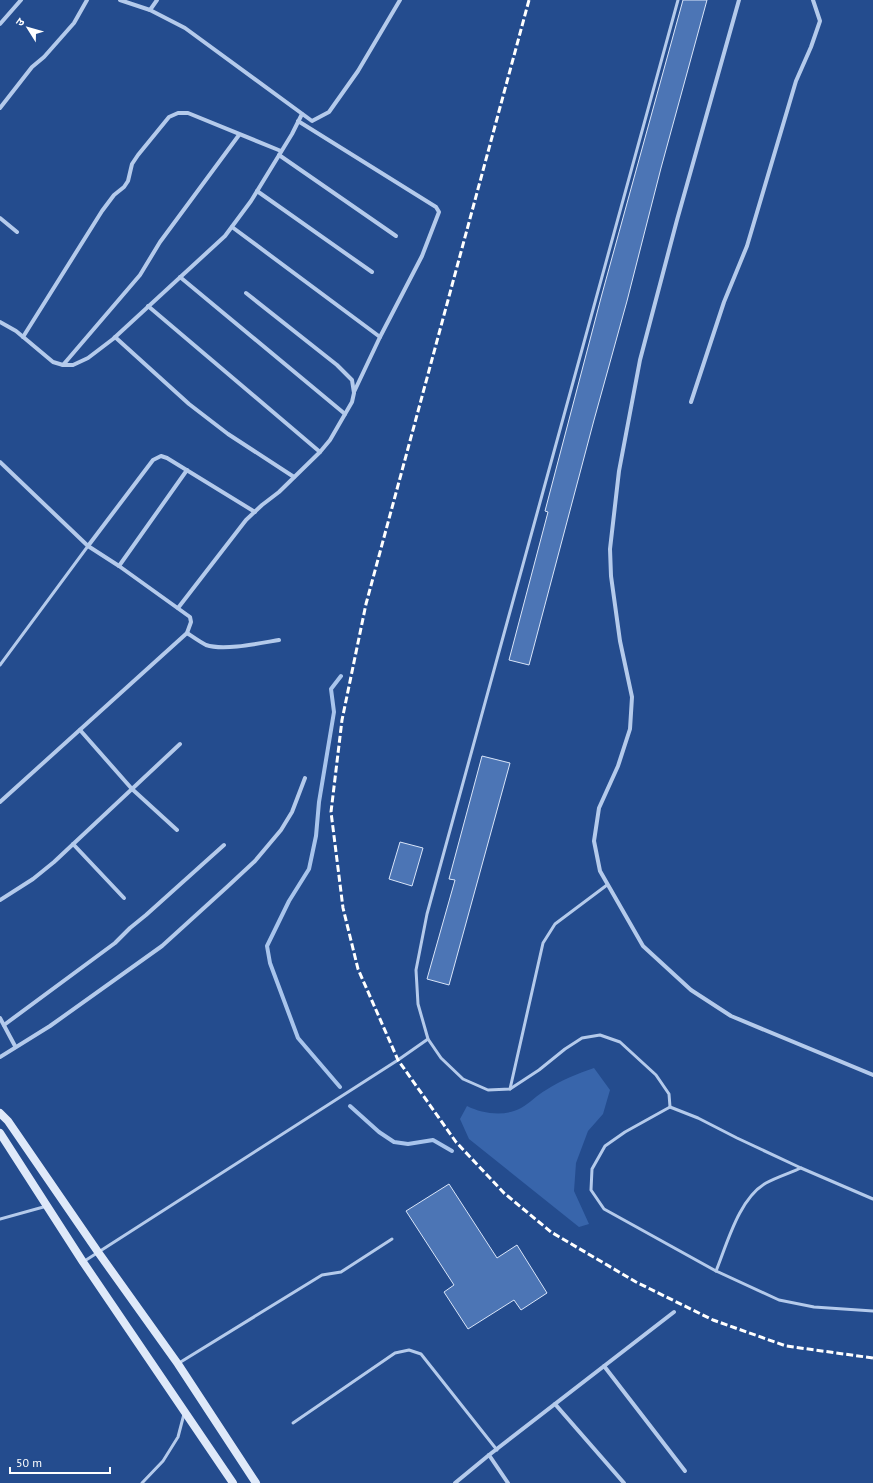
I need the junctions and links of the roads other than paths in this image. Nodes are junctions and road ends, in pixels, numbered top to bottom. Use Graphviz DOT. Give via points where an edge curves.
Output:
graph roads {
  1 [pos="21,0"];
  2 [pos="87,0"];
  3 [pos="120,0"];
  4 [pos="157,0"];
  5 [pos="400,0"];
  6 [pos="678,0"];
  7 [pos="740,0"];
  8 [pos="814,0"];
  9 [pos="150,10"];
  10 [pos="0,24"];
  11 [pos="0,108"];
  12 [pos="302,114"];
  13 [pos="298,121"];
  14 [pos="239,135"];
  15 [pos="280,153"];
  16 [pos="257,191"];
  17 [pos="0,218"];
  18 [pos="232,227"];
  19 [pos="17,232"];
  20 [pos="396,236"];
  21 [pos="372,272"];
  22 [pos="180,277"];
  23 [pos="246,293"];
  24 [pos="148,306"];
  25 [pos="0,322"];
  26 [pos="23,337"];
  27 [pos="116,337"];
  28 [pos="380,337"];
  29 [pos="63,366"];
  30 [pos="354,393"];
  31 [pos="692,402"];
  32 [pos="345,414"];
  33 [pos="320,452"];
  34 [pos="0,462"];
  35 [pos="186,470"];
  36 [pos="294,477"];
  37 [pos="255,512"];
  38 [pos="88,546"];
  39 [pos="119,566"];
  40 [pos="178,608"];
  41 [pos="188,633"];
  42 [pos="279,640"];
  43 [pos="0,665"];
  44 [pos="80,730"];
  45 [pos="180,744"];
  46 [pos="305,778"];
  47 [pos="132,789"];
  48 [pos="0,802"];
  49 [pos="177,830"];
  50 [pos="73,844"];
  51 [pos="224,845"];
  52 [pos="608,885"];
  53 [pos="124,898"];
  54 [pos="0,900"];
  55 [pos="0,1018"];
  56 [pos="4,1025"];
  57 [pos="428,1039"];
  58 [pos="15,1046"];
  59 [pos="0,1057"];
  60 [pos="873,1075"];
  61 [pos="510,1089"];
  62 [pos="670,1107"];
  63 [pos="0,1113"];
  64 [pos="0,1134"];
  65 [pos="801,1168"];
  66 [pos="873,1199"];
  67 [pos="47,1206"];
  68 [pos="0,1219"];
  69 [pos="392,1239"];
  70 [pos="98,1252"];
  71 [pos="83,1262"];
  72 [pos="716,1271"];
  73 [pos="873,1311"];
  74 [pos="674,1312"];
  75 [pos="178,1364"];
  76 [pos="604,1366"];
  77 [pos="555,1404"];
  78 [pos="185,1413"];
  79 [pos="293,1423"];
  80 [pos="497,1450"];
  81 [pos="489,1455"];
  82 [pos="685,1471"];
  83 [pos="142,1483"];
  84 [pos="233,1483"];
  85 [pos="256,1483"];
  86 [pos="455,1483"];
  87 [pos="508,1483"];
  88 [pos="624,1483"];
  1 -- 10 [label="street"];
  2 -- 11 [label="street" via="74,23 32,67"];
  3 -- 9 [label="street"];
  4 -- 9 [label="street"];
  5 -- 12 [label="street" via="358,71 329,112 312,121"];
  6 -- 57 [label="lane" via="427,914 416,970 418,1004"];
  7 -- 52 [label="street" via="640,360 619,470 610,549 611,576 620,641 632,697 630,729 618,766 599,808 594,842 600,871"];
  8 -- 31 [label="street" via="820,21 796,81 747,246 724,302"];
  9 -- 12 [label="street" via="185,28"];
  12 -- 13 [label="street"];
  13 -- 15 [label="street"];
  13 -- 28 [label="street" via="436,207 439,212 422,256"];
  14 -- 15 [label="street"];
  14 -- 26 [label="street" via="188,113 178,113 169,117 132,164 126,184 102,211"];
  14 -- 29 [label="street" via="160,242 140,275"];
  15 -- 16 [label="street"];
  15 -- 20 [label="street"];
  16 -- 18 [label="street"];
  16 -- 21 [label="street"];
  17 -- 19 [label="street"];
  18 -- 22 [label="street"];
  18 -- 28 [label="street"];
  22 -- 24 [label="street"];
  22 -- 32 [label="street"];
  23 -- 30 [label="street" via="337,366 352,380"];
  24 -- 27 [label="street"];
  24 -- 33 [label="street"];
  25 -- 26 [label="street"];
  26 -- 29 [label="street" via="53,362"];
  27 -- 29 [label="street" via="88,358 73,365"];
  27 -- 36 [label="street" via="189,404 228,434"];
  28 -- 30 [label="street"];
  30 -- 32 [label="street"];
  32 -- 33 [label="street"];
  33 -- 36 [label="street"];
  34 -- 38 [label="street"];
  35 -- 37 [label="street"];
  35 -- 38 [label="street" via="161,456 153,460"];
  35 -- 39 [label="street"];
  36 -- 37 [label="street"];
  37 -- 40 [label="street" via="246,520"];
  38 -- 39 [label="street"];
  38 -- 43 [label="lane"];
  39 -- 40 [label="street"];
  40 -- 41 [label="street" via="190,617"];
  41 -- 42 [label="street" via="206,645 218,646 241,646"];
  41 -- 44 [label="street"];
  44 -- 47 [label="street"];
  44 -- 48 [label="street"];
  45 -- 47 [label="street"];
  46 -- 58 [label="street" via="292,812 281,830 255,861 162,946 50,1026"];
  47 -- 49 [label="street"];
  47 -- 50 [label="street"];
  50 -- 53 [label="street"];
  50 -- 54 [label="street" via="33,879"];
  51 -- 56 [label="street" via="115,943"];
  52 -- 60 [label="street" via="643,946 691,990 731,1016"];
  52 -- 61 [label="lane" via="555,924 543,943"];
  55 -- 56 [label="street"];
  56 -- 58 [label="street"];
  57 -- 61 [label="lane" via="441,1058 463,1079 488,1090"];
  57 -- 70 [label="lane"];
  58 -- 59 [label="street"];
  61 -- 62 [label="lane" via="582,1038 600,1035 620,1042 656,1075 669,1094"];
  62 -- 65 [label="lane"];
  62 -- 72 [label="lane" via="605,1146 592,1169 591,1190 604,1209"];
  63 -- 70 [label="main road"];
  64 -- 67 [label="main road"];
  65 -- 66 [label="lane"];
  65 -- 72 [label="lane" via="765,1183 748,1199 736,1221"];
  67 -- 68 [label="lane"];
  67 -- 71 [label="main road"];
  69 -- 75 [label="lane" via="341,1272 322,1276"];
  70 -- 71 [label="lane"];
  70 -- 75 [label="main road"];
  71 -- 78 [label="main road"];
  72 -- 73 [label="lane" via="779,1300 814,1308"];
  74 -- 76 [label="street"];
  75 -- 85 [label="main road"];
  76 -- 77 [label="street"];
  76 -- 82 [label="street"];
  77 -- 80 [label="street"];
  77 -- 88 [label="street"];
  78 -- 83 [label="lane" via="178,1437 164,1461"];
  78 -- 84 [label="main road"];
  79 -- 80 [label="lane" via="395,1353 409,1350 421,1354"];
  80 -- 81 [label="street"];
  81 -- 86 [label="street"];
  81 -- 87 [label="street"];
}
